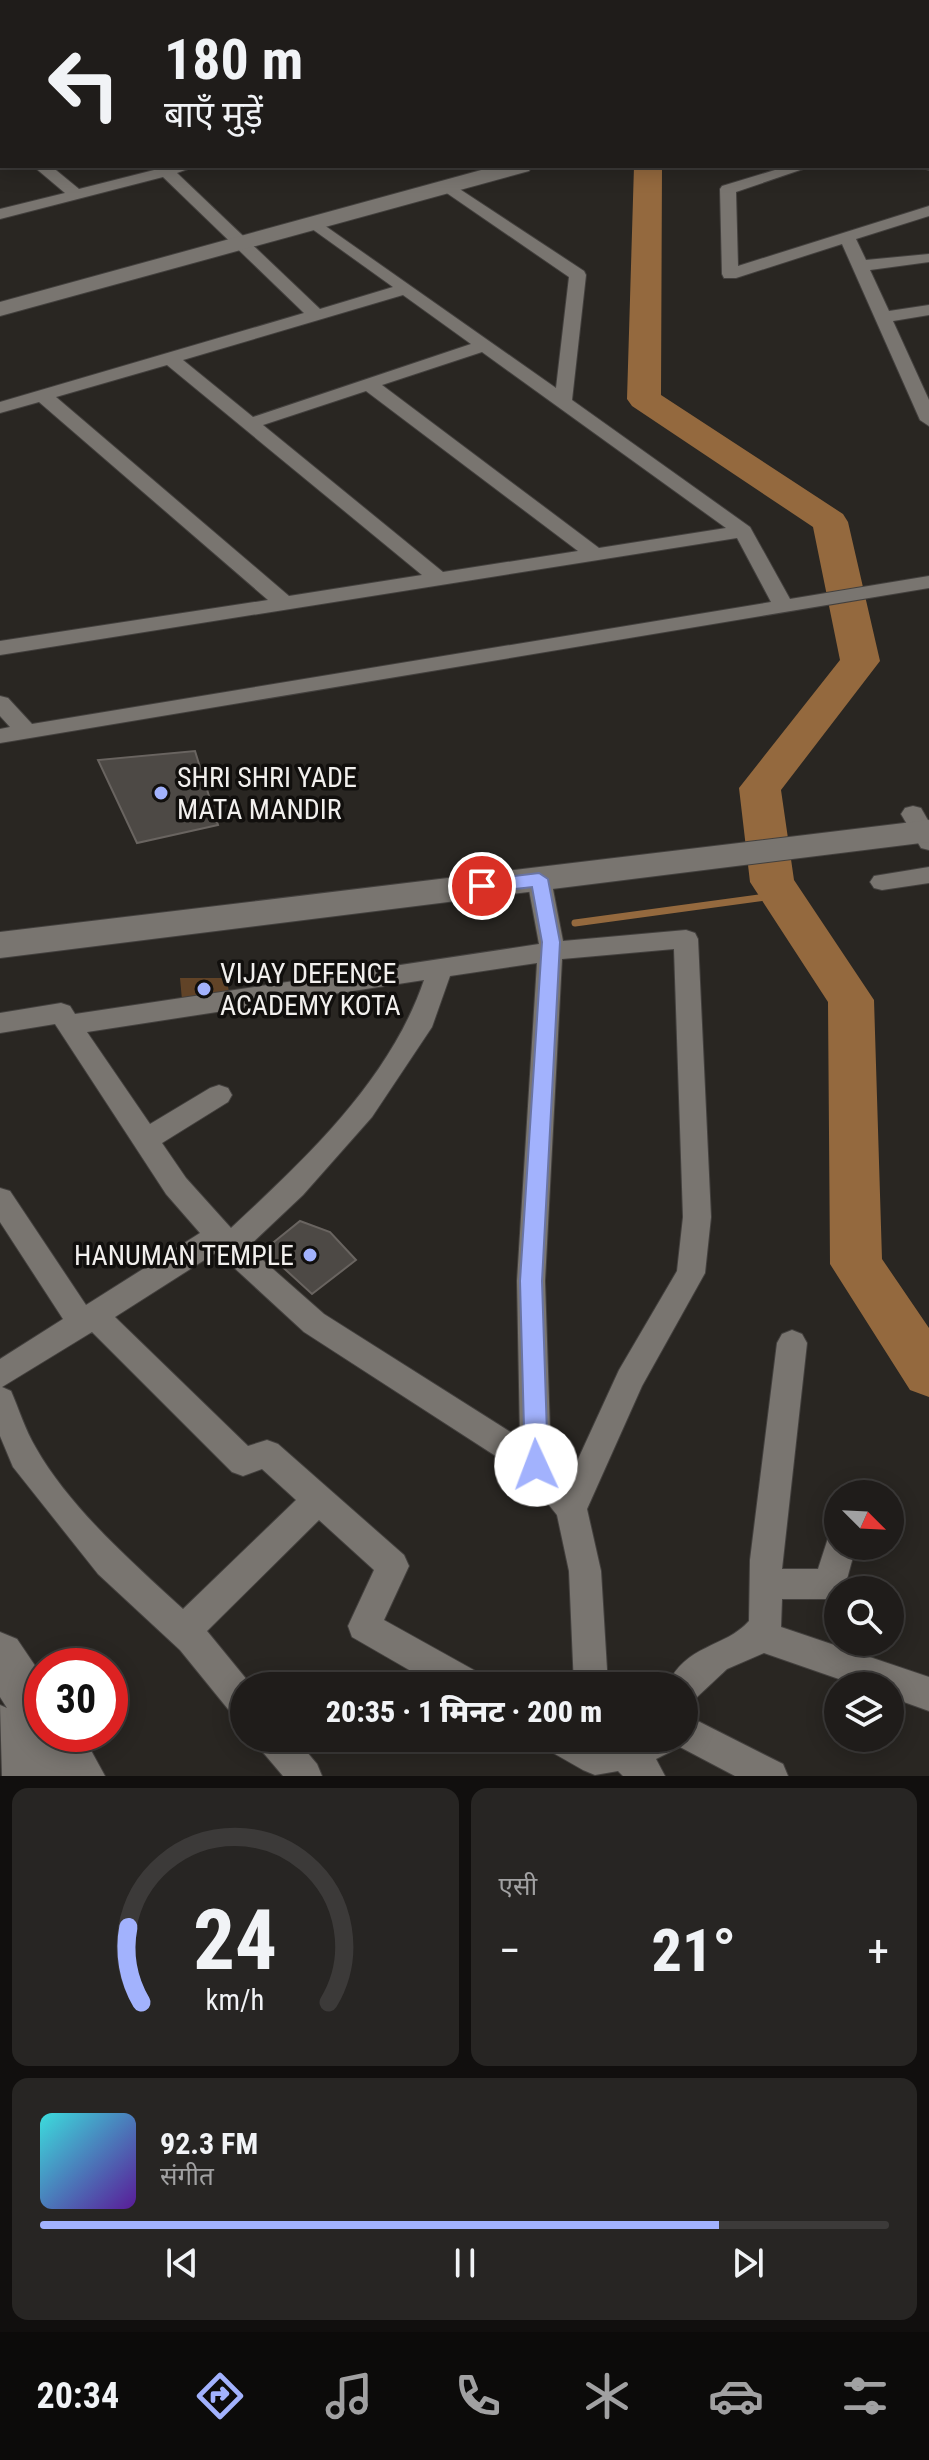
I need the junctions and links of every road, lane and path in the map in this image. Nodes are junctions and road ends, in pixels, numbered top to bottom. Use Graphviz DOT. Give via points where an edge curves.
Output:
graph roads {
  1 [pos="43,168"];
  2 [pos="181,168"];
  3 [pos="475,168"];
  4 [pos="514,168"];
  5 [pos="791,168"];
  6 [pos="167,172"];
  7 [pos="446,187"];
  8 [pos="77,195"];
  9 [pos="929,211"];
  10 [pos="0,214"];
  11 [pos="314,223"];
  12 [pos="877,227"];
  13 [pos="847,237"];
  14 [pos="236,239"];
  15 [pos="928,259"];
  16 [pos="860,266"];
  17 [pos="406,289"];
  18 [pos="0,298"];
  19 [pos="0,309"];
  20 [pos="929,310"];
  21 [pos="316,315"];
  22 [pos="883,317"];
  23 [pos="484,345"];
  24 [pos="170,358"];
  25 [pos="929,367"];
  26 [pos="906,369"];
  27 [pos="369,384"];
  28 [pos="43,396"];
  29 [pos="563,402"];
  30 [pos="0,408"];
  31 [pos="929,420"];
  32 [pos="249,424"];
  33 [pos="743,531"];
  34 [pos="595,554"];
  35 [pos="439,579"];
  36 [pos="929,582"];
  37 [pos="284,603"];
  38 [pos="791,606"];
  39 [pos="0,648"];
  40 [pos="0,703"];
  41 [pos="27,732"];
  42 [pos="0,736"];
  43 [pos="925,826"];
  44 [pos="686,852"];
  45 [pos="929,875"];
  46 [pos="539,879"];
  47 [pos="882,882"];
  48 [pos="0,922"];
  49 [pos="0,945"];
  50 [pos="549,952"];
  51 [pos="440,969"];
  52 [pos="0,1023"];
  53 [pos="69,1025"];
  54 [pos="219,1095"];
  55 [pos="146,1140"];
  56 [pos="0,1199"];
  57 [pos="225,1241"];
  58 [pos="88,1319"];
  59 [pos="792,1343"];
  60 [pos="0,1375"];
  61 [pos="0,1400"];
  62 [pos="536,1465"];
  63 [pos="318,1500"];
  64 [pos="571,1509"];
  65 [pos="836,1560"];
  66 [pos="765,1584"];
  67 [pos="183,1632"];
  68 [pos="758,1635"];
  69 [pos="0,1655"];
  70 [pos="444,1672"];
  71 [pos="590,1672"];
  72 [pos="698,1673"];
  73 [pos="230,1686"];
  74 [pos="24,1691"];
  75 [pos="929,1694"];
  76 [pos="0,1729"];
  77 [pos="698,1738"];
  78 [pos="65,1752"];
  79 [pos="285,1752"];
  80 [pos="603,1756"];
  81 [pos="31,1776"];
  82 [pos="81,1776"];
  83 [pos="305,1776"];
  84 [pos="648,1776"];
  85 [pos="771,1776"];
  1 -- 8 [label="street"];
  2 -- 6 [label="street"];
  3 -- 14 [label="street"];
  4 -- 7 [label="street"];
  5 -- 13 [label="street" via="728,189 730,274"];
  6 -- 8 [label="street"];
  6 -- 14 [label="street"];
  7 -- 11 [label="street"];
  7 -- 29 [label="street" via="578,275"];
  8 -- 10 [label="street"];
  9 -- 12 [label="street"];
  11 -- 14 [label="street"];
  11 -- 17 [label="street"];
  12 -- 13 [label="street"];
  12 -- 15 [label="street"];
  13 -- 16 [label="street"];
  14 -- 18 [label="street"];
  14 -- 19 [label="street"];
  14 -- 21 [label="street"];
  15 -- 16 [label="street"];
  16 -- 22 [label="street"];
  17 -- 21 [label="street"];
  17 -- 23 [label="street"];
  20 -- 22 [label="street"];
  21 -- 24 [label="street"];
  22 -- 26 [label="street"];
  23 -- 27 [label="street"];
  23 -- 29 [label="street"];
  24 -- 28 [label="street"];
  24 -- 32 [label="street"];
  25 -- 26 [label="street"];
  26 -- 31 [label="street"];
  27 -- 32 [label="street"];
  27 -- 34 [label="street"];
  28 -- 30 [label="street"];
  28 -- 37 [label="street"];
  29 -- 33 [label="street"];
  32 -- 35 [label="street"];
  33 -- 34 [label="street"];
  33 -- 38 [label="street"];
  34 -- 35 [label="street"];
  35 -- 37 [label="street"];
  36 -- 38 [label="street"];
  37 -- 39 [label="street"];
  38 -- 41 [label="street"];
  40 -- 41 [label="street"];
  41 -- 42 [label="street"];
  43 -- 44 [label="street"];
  44 -- 46 [label="street"];
  44 -- 48 [label="street"];
  45 -- 47 [label="street"];
  46 -- 49 [label="street"];
  46 -- 50 [label="street"];
  50 -- 51 [label="street"];
  50 -- 62 [label="street" via="531,1281"];
  50 -- 64 [label="street" via="686,939 696,1186 691,1273 630,1379"];
  51 -- 53 [label="street"];
  51 -- 57 [label="street" via="423,1020 363,1110 293,1187"];
  52 -- 53 [label="street" via="61,1013"];
  53 -- 55 [label="street"];
  54 -- 55 [label="street"];
  55 -- 57 [label="street" via="176,1186"];
  56 -- 58 [label="street"];
  57 -- 58 [label="street"];
  57 -- 62 [label="street" via="314,1323"];
  58 -- 60 [label="street"];
  58 -- 63 [label="street" via="243,1462 267,1454"];
  59 -- 66 [label="street"];
  61 -- 67 [label="street" via="24,1457 59,1504 109,1563"];
  62 -- 64 [label="street"];
  63 -- 67 [label="street"];
  63 -- 70 [label="street" via="393,1566 364,1626"];
  64 -- 71 [label="street" via="585,1571"];
  65 -- 66 [label="street" via="830,1584"];
  66 -- 68 [label="street" via="765,1627"];
  67 -- 73 [label="street"];
  68 -- 72 [label="street" via="750,1644 716,1657"];
  68 -- 75 [label="street"];
  69 -- 74 [label="street"];
  76 -- 81 [label="street"];
  77 -- 85 [label="street"];
  78 -- 82 [label="street"];
  79 -- 83 [label="street"];
  80 -- 84 [label="street"];
}
